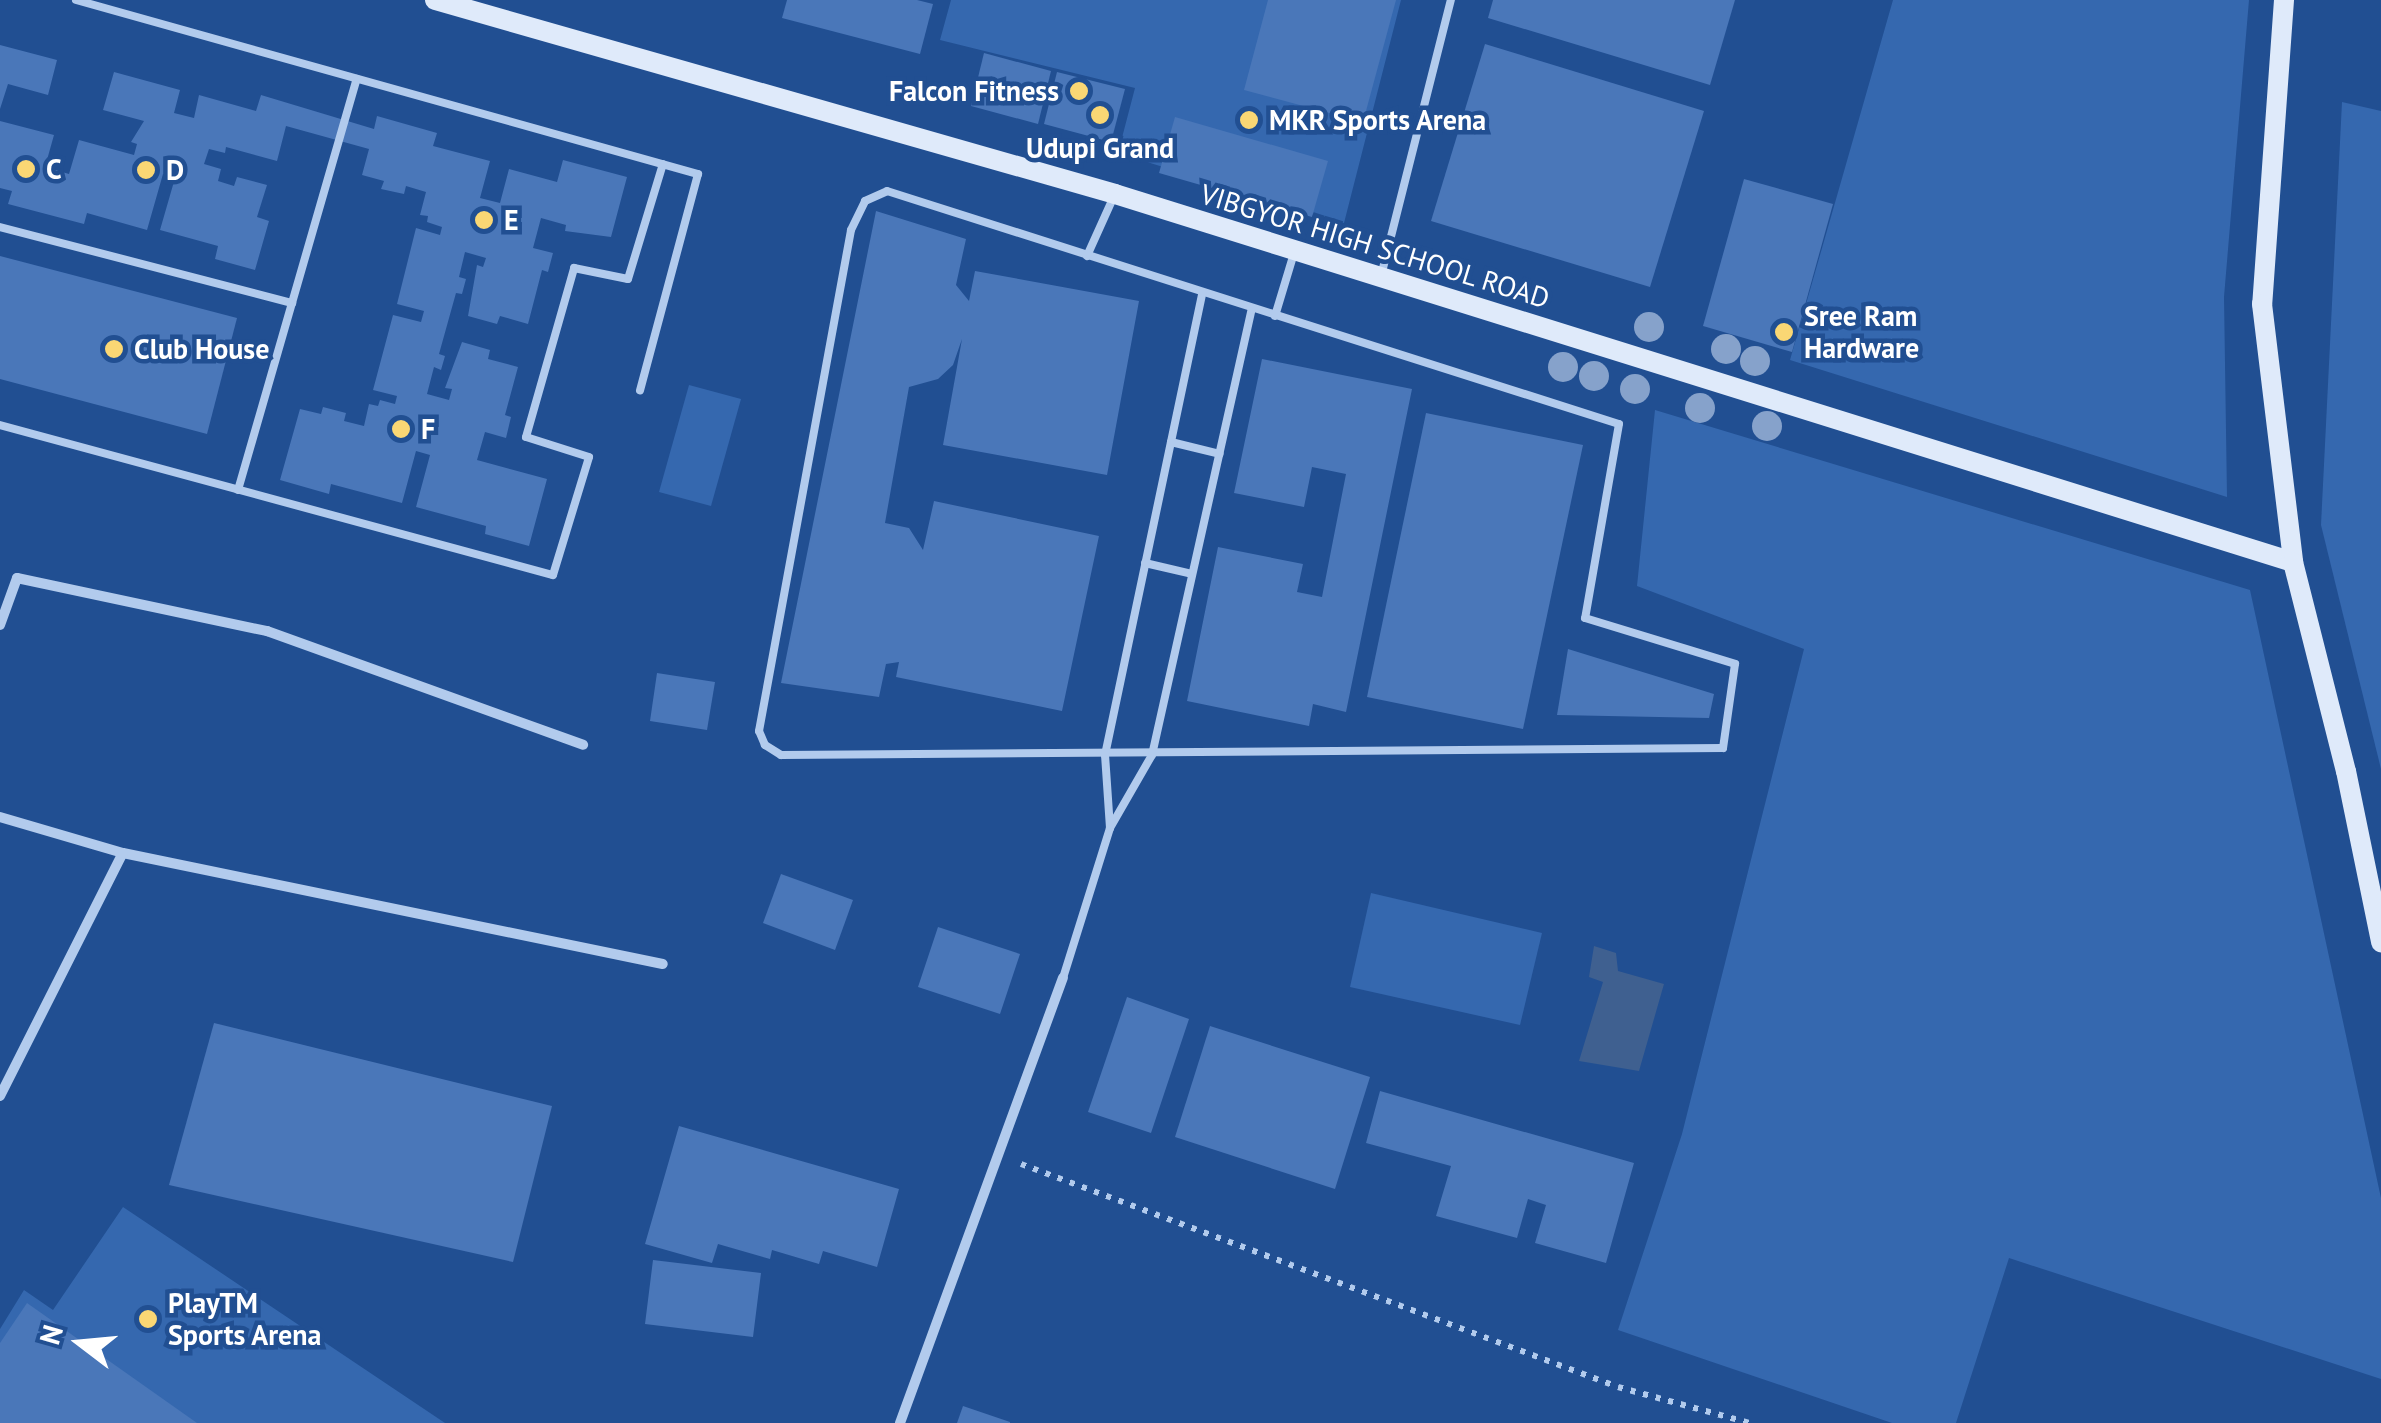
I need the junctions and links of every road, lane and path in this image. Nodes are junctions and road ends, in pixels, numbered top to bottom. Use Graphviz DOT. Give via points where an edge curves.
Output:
graph roads {
  1 [pos="76,0"];
  2 [pos="435,0"];
  3 [pos="1452,0"];
  4 [pos="2284,0"];
  5 [pos="357,79"];
  6 [pos="663,164"];
  7 [pos="1115,194"];
  8 [pos="0,227"];
  9 [pos="1294,251"];
  10 [pos="1087,256"];
  11 [pos="1380,276"];
  12 [pos="1202,293"];
  13 [pos="292,303"];
  14 [pos="1252,309"];
  15 [pos="1275,316"];
  16 [pos="640,390"];
  17 [pos="0,425"];
  18 [pos="1171,442"];
  19 [pos="1220,454"];
  20 [pos="238,490"];
  21 [pos="2294,562"];
  22 [pos="1145,563"];
  23 [pos="1192,574"];
  24 [pos="0,625"];
  25 [pos="583,745"];
  26 [pos="1105,754"];
  27 [pos="1152,754"];
  28 [pos="0,817"];
  29 [pos="1110,828"];
  30 [pos="123,853"];
  31 [pos="2381,942"];
  32 [pos="663,964"];
  33 [pos="1063,978"];
  34 [pos="0,1096"];
  35 [pos="996,1155"];
  36 [pos="900,1423"];
  37 [pos="1750,1423"];
  1 -- 5 [label="lane"];
  2 -- 7 [label="street, VIBGYOR HIGH SCHOOL ROAD"];
  3 -- 11 [label="lane"];
  4 -- 21 [label="street" via="2262,304"];
  5 -- 6 [label="lane"];
  5 -- 13 [label="lane"];
  6 -- 16 [label="lane" via="698,174"];
  6 -- 20 [label="lane" via="628,279 574,268 526,437 588,457 553,575"];
  7 -- 9 [label="street, VIBGYOR HIGH SCHOOL ROAD"];
  7 -- 10 [label="lane"];
  8 -- 13 [label="lane"];
  9 -- 11 [label="street, VIBGYOR HIGH SCHOOL ROAD"];
  9 -- 15 [label="lane"];
  10 -- 12 [label="lane"];
  10 -- 26 [label="lane" via="886,191 865,201 850,230 759,731 765,746 781,754"];
  11 -- 21 [label="street, VIBGYOR HIGH SCHOOL ROAD"];
  12 -- 14 [label="lane"];
  12 -- 18 [label="lane"];
  13 -- 20 [label="lane"];
  14 -- 15 [label="lane"];
  14 -- 19 [label="lane"];
  15 -- 27 [label="lane" via="1619,424 1585,618 1735,664 1723,748"];
  17 -- 20 [label="lane"];
  18 -- 19 [label="lane"];
  18 -- 22 [label="lane"];
  19 -- 23 [label="lane"];
  21 -- 31 [label="street"];
  22 -- 23 [label="lane"];
  22 -- 26 [label="lane"];
  23 -- 27 [label="lane"];
  24 -- 25 [label="street" via="16,578 268,631"];
  26 -- 27 [label="lane"];
  26 -- 29 [label="lane"];
  27 -- 29 [label="lane"];
  28 -- 30 [label="street"];
  29 -- 33 [label="lane"];
  30 -- 32 [label="street"];
  30 -- 34 [label="street"];
  33 -- 35 [label="street"];
  35 -- 36 [label="street"];
  35 -- 37 [label="path" via="1618,1386"];
}
